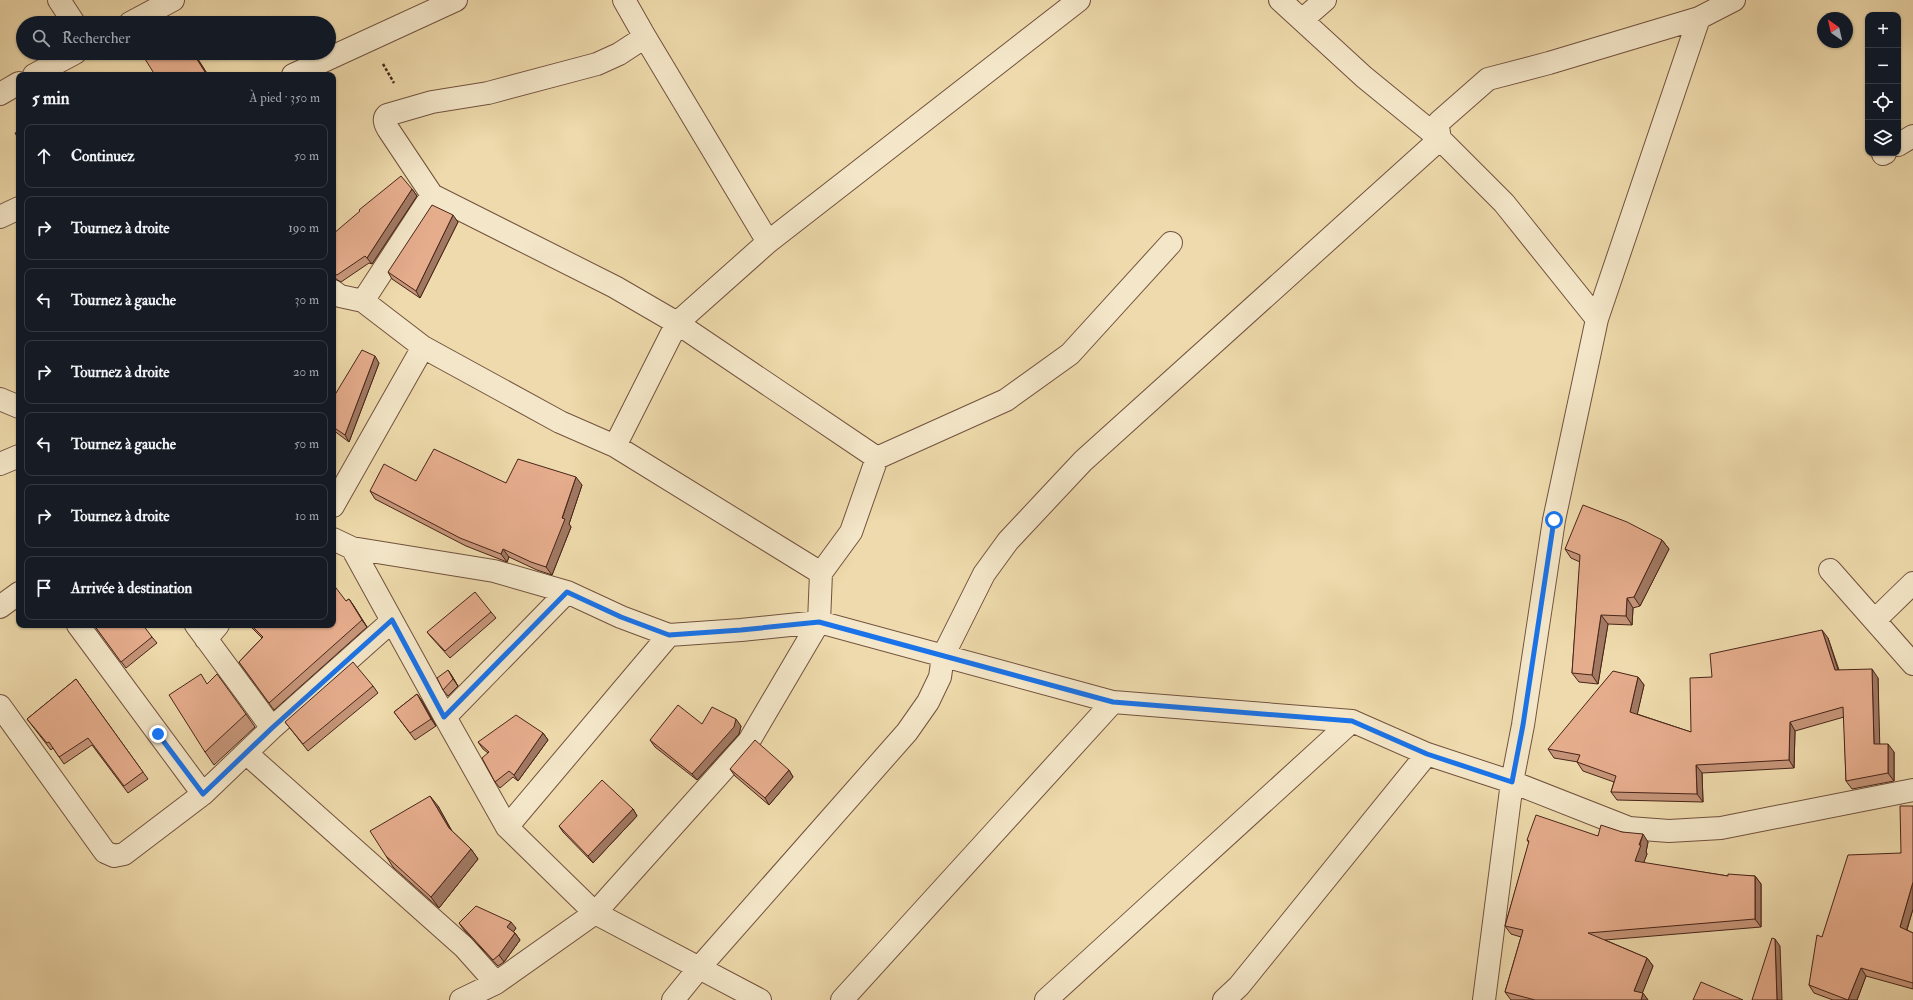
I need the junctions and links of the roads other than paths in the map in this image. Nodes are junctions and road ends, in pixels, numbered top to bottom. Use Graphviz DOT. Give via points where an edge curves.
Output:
graph roads {
  1 [pos="59,0"];
  2 [pos="173,0"];
  3 [pos="456,0"];
  4 [pos="624,0"];
  5 [pos="1079,0"];
  6 [pos="1280,0"];
  7 [pos="1325,0"];
  8 [pos="1734,0"];
  9 [pos="69,16"];
  10 [pos="143,16"];
  11 [pos="1699,18"];
  12 [pos="1302,20"];
  13 [pos="646,38"];
  14 [pos="336,56"];
  15 [pos="61,60"];
  16 [pos="327,60"];
  17 [pos="39,72"];
  18 [pos="300,72"];
  19 [pos="16,85"];
  20 [pos="0,94"];
  21 [pos="1913,136"];
  22 [pos="1440,139"];
  23 [pos="1901,144"];
  24 [pos="432,195"];
  25 [pos="16,209"];
  26 [pos="0,217"];
  27 [pos="768,242"];
  28 [pos="1171,244"];
  29 [pos="336,298"];
  30 [pos="363,301"];
  31 [pos="1597,319"];
  32 [pos="676,323"];
  33 [pos="423,347"];
  34 [pos="0,398"];
  35 [pos="16,406"];
  36 [pos="615,446"];
  37 [pos="16,457"];
  38 [pos="877,458"];
  39 [pos="0,464"];
  40 [pos="336,501"];
  41 [pos="336,540"];
  42 [pos="352,548"];
  43 [pos="1830,570"];
  44 [pos="821,573"];
  45 [pos="1913,583"];
  46 [pos="567,592"];
  47 [pos="16,595"];
  48 [pos="0,607"];
  49 [pos="392,620"];
  50 [pos="1875,620"];
  51 [pos="819,622"];
  52 [pos="80,628"];
  53 [pos="207,630"];
  54 [pos="669,635"];
  55 [pos="943,656"];
  56 [pos="1913,664"];
  57 [pos="1113,702"];
  58 [pos="0,706"];
  59 [pos="444,717"];
  60 [pos="1352,721"];
  61 [pos="272,728"];
  62 [pos="246,753"];
  63 [pos="1427,754"];
  64 [pos="1512,782"];
  65 [pos="1913,790"];
  66 [pos="203,794"];
  67 [pos="507,827"];
  68 [pos="595,914"];
  69 [pos="699,968"];
  70 [pos="497,992"];
  71 [pos="462,1000"];
  72 [pos="673,1000"];
  73 [pos="760,1000"];
  74 [pos="842,1000"];
  75 [pos="1046,1000"];
  76 [pos="1224,1000"];
  77 [pos="1484,1000"];
  1 -- 9 [label="street"];
  2 -- 10 [label="street"];
  3 -- 14 [label="street"];
  4 -- 13 [label="street"];
  5 -- 27 [label="street"];
  6 -- 12 [label="street"];
  7 -- 12 [label="street"];
  8 -- 11 [label="street"];
  11 -- 22 [label="street" via="1488,79 1439,122"];
  11 -- 31 [label="street"];
  12 -- 22 [label="street" via="1364,77"];
  13 -- 24 [label="street" via="597,64 488,93 432,102 387,115 385,123"];
  13 -- 27 [label="street"];
  15 -- 17 [label="street"];
  16 -- 18 [label="street"];
  19 -- 20 [label="street"];
  21 -- 23 [label="street"];
  22 -- 31 [label="street" via="1504,203"];
  22 -- 55 [label="street" via="1083,461 1003,548 984,574"];
  24 -- 30 [label="street"];
  24 -- 32 [label="street" via="615,288"];
  25 -- 26 [label="street"];
  27 -- 32 [label="street"];
  28 -- 38 [label="street" via="1070,354 1006,400"];
  29 -- 30 [label="street"];
  30 -- 33 [label="street"];
  31 -- 64 [label="street" via="1554,520"];
  32 -- 36 [label="street"];
  32 -- 38 [label="street"];
  33 -- 36 [label="street" via="560,422"];
  33 -- 40 [label="street"];
  34 -- 35 [label="street"];
  36 -- 44 [label="street"];
  37 -- 39 [label="street"];
  38 -- 44 [label="street" via="851,532"];
  41 -- 42 [label="street"];
  42 -- 46 [label="street" via="494,571"];
  42 -- 49 [label="street"];
  43 -- 50 [label="street"];
  44 -- 51 [label="street"];
  45 -- 50 [label="street"];
  46 -- 54 [label="street" via="621,617"];
  46 -- 59 [label="street"];
  47 -- 48 [label="street"];
  49 -- 59 [label="street"];
  49 -- 61 [label="street"];
  50 -- 56 [label="street"];
  51 -- 54 [label="street"];
  51 -- 55 [label="street"];
  51 -- 68 [label="street" via="749,741"];
  52 -- 66 [label="street"];
  53 -- 61 [label="street"];
  54 -- 67 [label="street"];
  55 -- 57 [label="street"];
  55 -- 69 [label="street" via="940,677 928,702 906,732"];
  57 -- 60 [label="street"];
  57 -- 74 [label="street"];
  58 -- 66 [label="street" via="105,852 114,856 124,854"];
  59 -- 67 [label="street"];
  60 -- 63 [label="street"];
  60 -- 75 [label="street"];
  61 -- 62 [label="street"];
  62 -- 66 [label="street"];
  62 -- 70 [label="street" via="464,947"];
  63 -- 64 [label="street"];
  63 -- 76 [label="street" via="1239,986"];
  64 -- 65 [label="street" via="1629,828 1669,831 1721,828"];
  64 -- 77 [label="street"];
  67 -- 68 [label="street"];
  68 -- 69 [label="street"];
  68 -- 70 [label="street" via="528,960"];
  69 -- 72 [label="street"];
  69 -- 73 [label="street"];
  70 -- 71 [label="street"];
}
